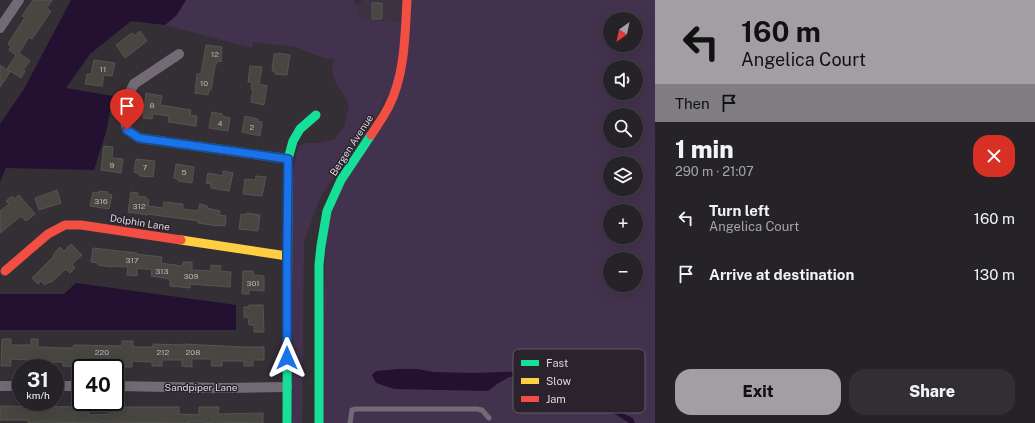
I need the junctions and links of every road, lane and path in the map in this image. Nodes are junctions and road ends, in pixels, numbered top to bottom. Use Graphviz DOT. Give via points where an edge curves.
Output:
graph roads {
  1 [pos="407,0"];
  2 [pos="15,1"];
  3 [pos="0,28"];
  4 [pos="179,54"];
  5 [pos="316,115"];
  6 [pos="288,159"];
  7 [pos="287,256"];
  8 [pos="5,271"];
  9 [pos="0,386"];
  10 [pos="12,386"];
  11 [pos="124,386"];
  12 [pos="287,387"];
  13 [pos="489,418"];
  14 [pos="288,423"];
  15 [pos="319,423"];
  16 [pos="350,423"];
  1 -- 15 [label="street, Bergen Avenue" via="404,46 398,82 389,106 341,180 328,212 319,266"];
  2 -- 3 [label="street"];
  4 -- 6 [label="street" via="134,84 128,96 124,118 127,130 139,138"];
  5 -- 6 [label="street" via="300,129 293,141"];
  6 -- 7 [label="street"];
  7 -- 8 [label="street, Dolphin Lane" via="81,224 64,225 48,234"];
  7 -- 12 [label="street"];
  9 -- 10 [label="street"];
  11 -- 12 [label="street, Sandpiper Lane"];
  12 -- 14 [label="street"];
  13 -- 16 [label="lane" via="482,410 477,409 356,409 352,410"];
}
